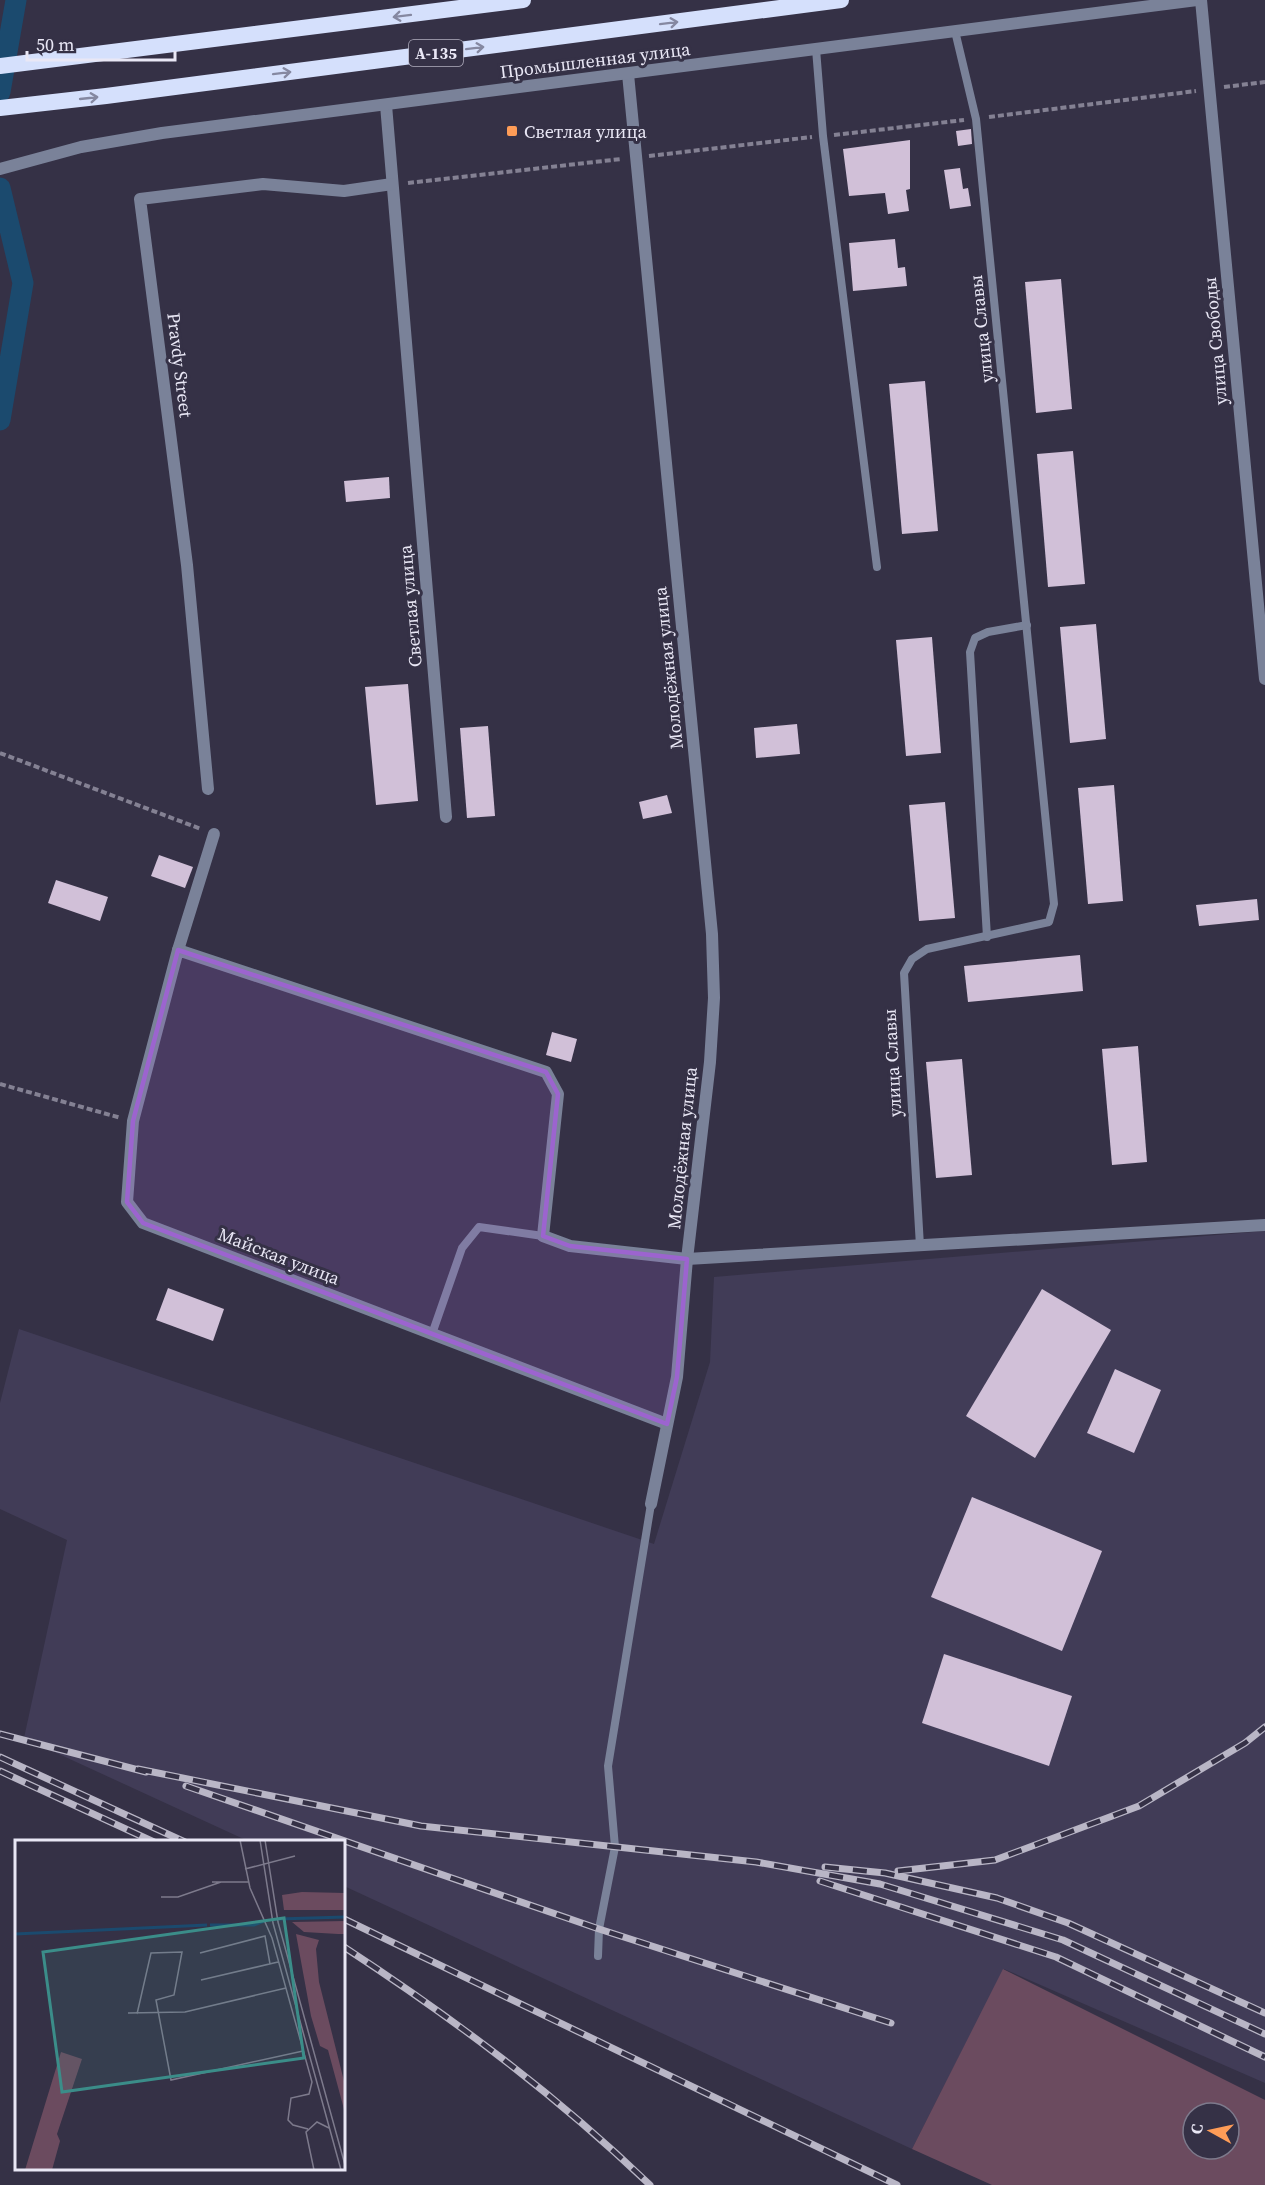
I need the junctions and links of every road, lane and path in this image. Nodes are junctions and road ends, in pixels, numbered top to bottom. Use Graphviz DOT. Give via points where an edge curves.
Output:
graph roads {
  1 [pos="523,0"];
  2 [pos="841,0"];
  3 [pos="1199,0"];
  4 [pos="955,31"];
  5 [pos="816,49"];
  6 [pos="0,66"];
  7 [pos="628,74"];
  8 [pos="386,105"];
  9 [pos="0,108"];
  10 [pos="0,169"];
  11 [pos="392,184"];
  12 [pos="877,567"];
  13 [pos="1028,625"];
  14 [pos="1265,679"];
  15 [pos="0,753"];
  16 [pos="208,789"];
  17 [pos="446,817"];
  18 [pos="214,834"];
  19 [pos="987,937"];
  20 [pos="178,950"];
  21 [pos="0,1084"];
  22 [pos="133,1121"];
  23 [pos="1265,1225"];
  24 [pos="543,1236"];
  25 [pos="920,1246"];
  26 [pos="687,1259"];
  27 [pos="432,1334"];
  28 [pos="667,1424"];
  29 [pos="651,1504"];
  30 [pos="598,1956"];
  1 -- 6 [label="highway, А-135, one-way"];
  9 -- 2 [label="highway, А-135, one-way"];
  3 -- 4 [label="street, Промышленная улица"];
  3 -- 14 [label="street, улица Свободы"];
  4 -- 5 [label="street, Промышленная улица"];
  4 -- 13 [label="lane, улица Славы" via="976,119"];
  5 -- 7 [label="street, Промышленная улица"];
  5 -- 12 [label="lane"];
  7 -- 8 [label="street, Промышленная улица"];
  7 -- 26 [label="street, Молодёжная улица" via="712,934 710,1062"];
  8 -- 10 [label="street, Промышленная улица" via="162,133 81,147"];
  8 -- 11 [label="street, Светлая улица"];
  11 -- 16 [label="street, Pravdy Street" via="344,191 263,184 140,199 188,565"];
  11 -- 17 [label="street, Светлая улица"];
  13 -- 19 [label="lane" via="975,638 970,652"];
  13 -- 19 [label="lane, улица Славы" via="1054,904 1049,922"];
  15 -- 18 [label="path"];
  18 -- 20 [label="street, Майская улица"];
  19 -- 25 [label="lane, улица Славы" via="927,950 912,959 904,973"];
  20 -- 22 [label="street, Майская улица"];
  20 -- 24 [label="street" via="546,1072 558,1094"];
  21 -- 22 [label="path"];
  22 -- 27 [label="street, Майская улица" via="127,1202 144,1223"];
  23 -- 25 [label="street"];
  24 -- 26 [label="street" via="570,1246"];
  24 -- 27 [label="lane" via="479,1227 462,1248"];
  25 -- 26 [label="street"];
  26 -- 28 [label="street, Молодёжная улица" via="677,1377"];
  27 -- 28 [label="street, Майская улица"];
  28 -- 29 [label="street, Молодёжная улица"];
  29 -- 30 [label="lane" via="608,1766 615,1847 599,1929"];
}
